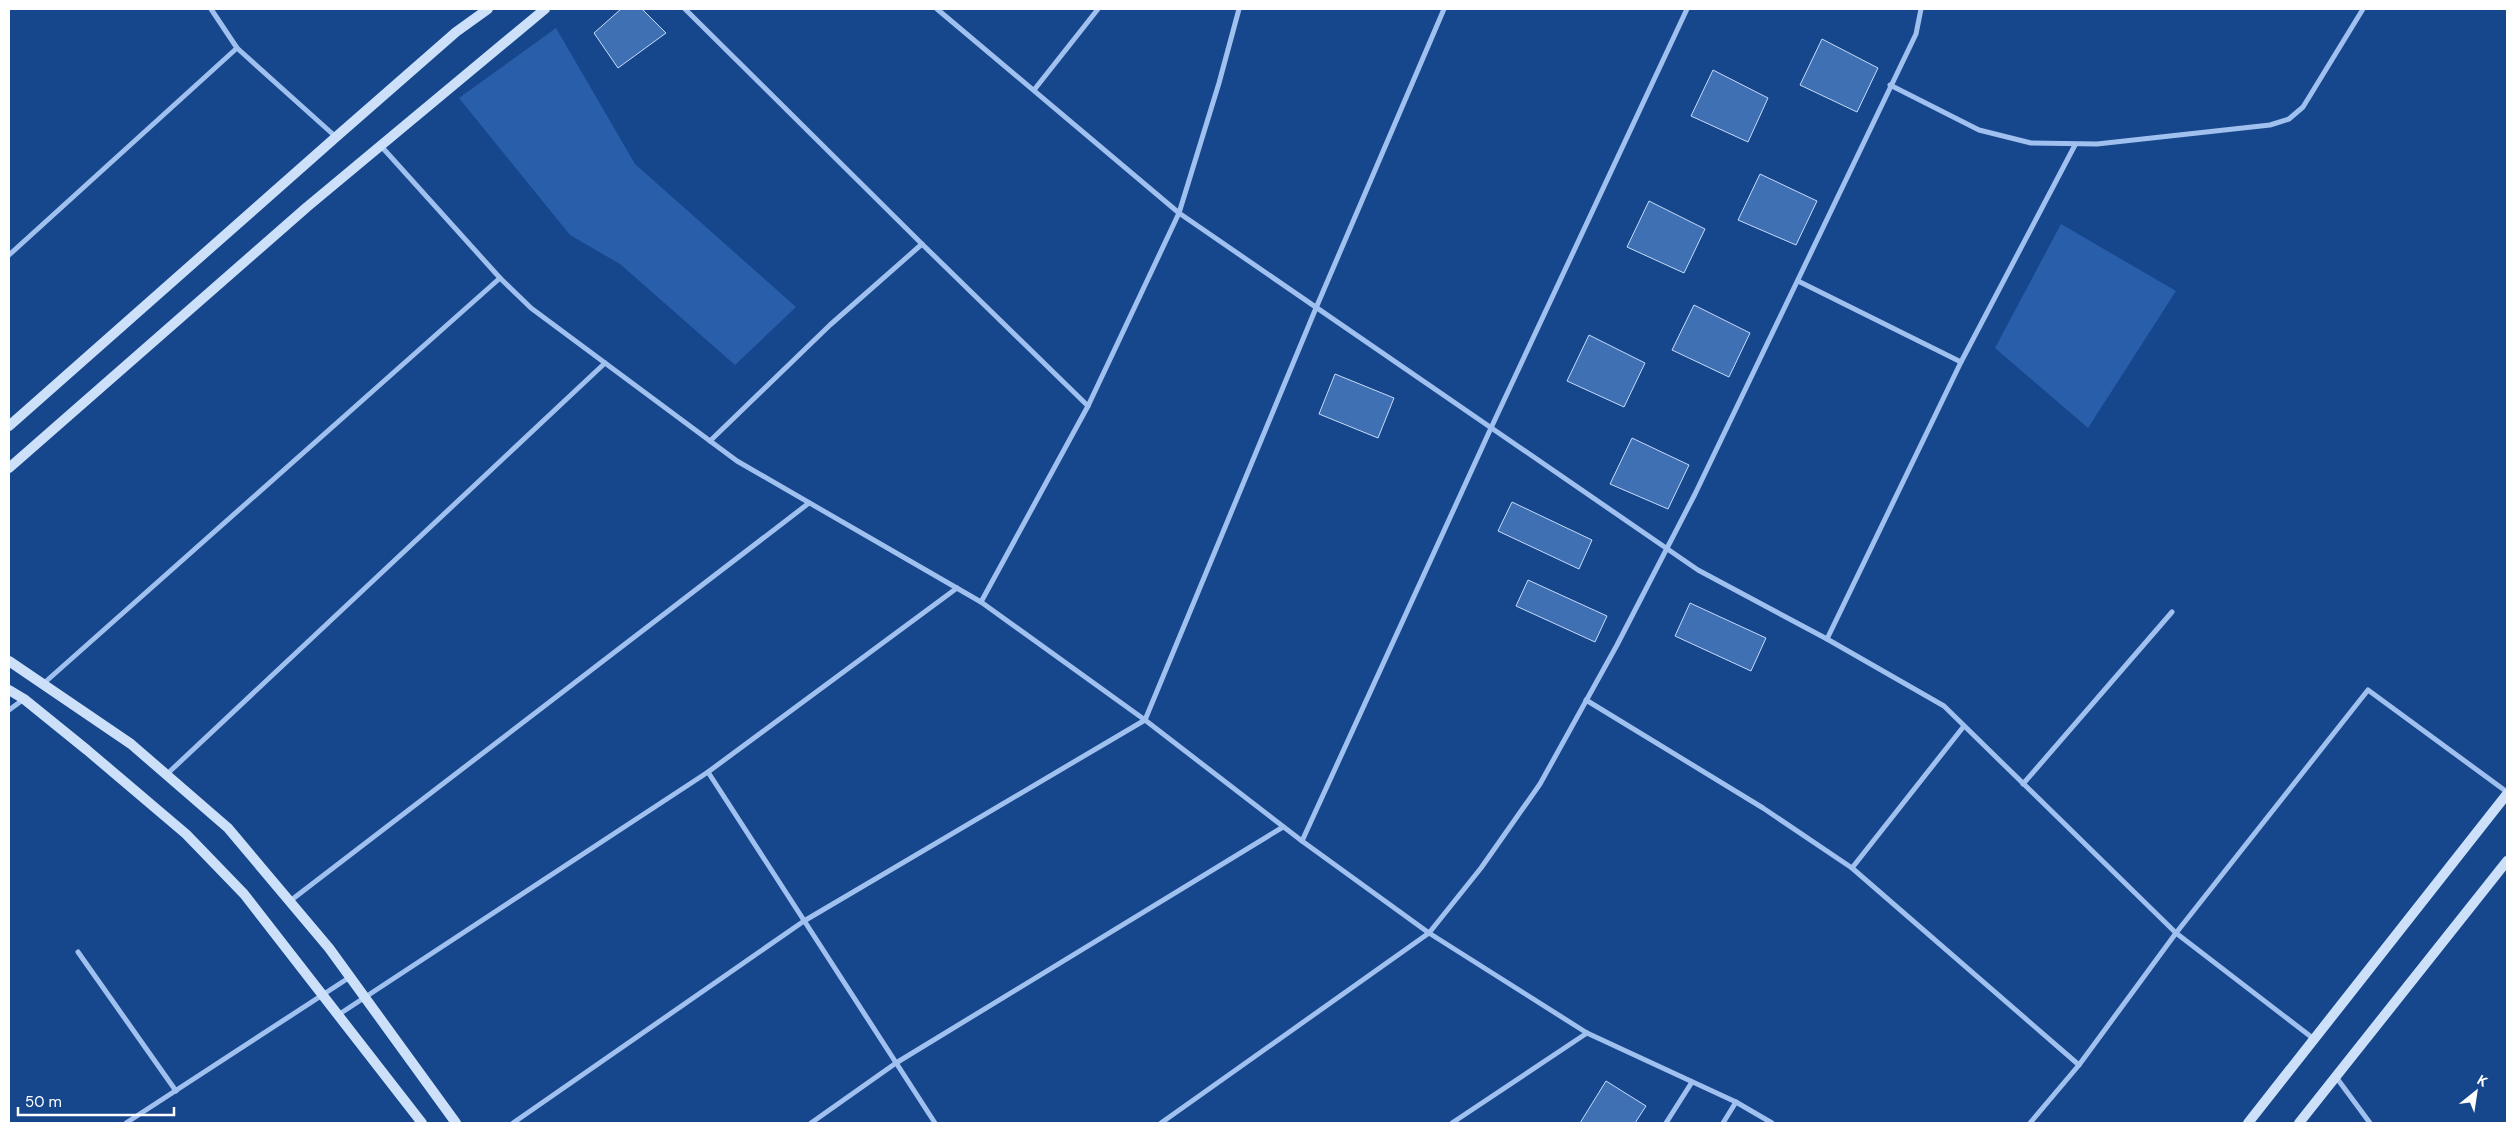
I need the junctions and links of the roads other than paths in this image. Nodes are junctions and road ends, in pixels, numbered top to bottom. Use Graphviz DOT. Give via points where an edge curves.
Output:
graph roads {
  1 [pos="211,9"];
  2 [pos="488,9"];
  3 [pos="544,9"];
  4 [pos="685,9"];
  5 [pos="937,9"];
  6 [pos="1098,9"];
  7 [pos="1239,9"];
  8 [pos="1444,9"];
  9 [pos="1687,9"];
  10 [pos="1921,9"];
  11 [pos="2363,9"];
  12 [pos="237,48"];
  13 [pos="1890,85"];
  14 [pos="1034,90"];
  15 [pos="336,137"];
  16 [pos="2075,145"];
  17 [pos="381,146"];
  18 [pos="1178,213"];
  19 [pos="922,244"];
  20 [pos="9,255"];
  21 [pos="500,278"];
  22 [pos="1798,281"];
  23 [pos="1316,308"];
  24 [pos="1961,362"];
  25 [pos="605,363"];
  26 [pos="1088,406"];
  27 [pos="9,426"];
  28 [pos="1491,428"];
  29 [pos="710,441"];
  30 [pos="9,468"];
  31 [pos="809,503"];
  32 [pos="1667,549"];
  33 [pos="957,588"];
  34 [pos="981,602"];
  35 [pos="2172,612"];
  36 [pos="1827,639"];
  37 [pos="9,661"];
  38 [pos="43,684"];
  39 [pos="9,690"];
  40 [pos="24,699"];
  41 [pos="1586,700"];
  42 [pos="9,710"];
  43 [pos="1145,720"];
  44 [pos="1964,726"];
  45 [pos="708,772"];
  46 [pos="165,775"];
  47 [pos="2022,784"];
  48 [pos="2507,793"];
  49 [pos="1283,827"];
  50 [pos="1302,841"];
  51 [pos="2507,861"];
  52 [pos="1852,868"];
  53 [pos="290,901"];
  54 [pos="804,921"];
  55 [pos="1429,933"];
  56 [pos="2176,933"];
  57 [pos="78,952"];
  58 [pos="350,977"];
  59 [pos="323,996"];
  60 [pos="364,997"];
  61 [pos="338,1015"];
  62 [pos="1587,1033"];
  63 [pos="2314,1039"];
  64 [pos="896,1063"];
  65 [pos="2080,1065"];
  66 [pos="2336,1077"];
  67 [pos="1692,1082"];
  68 [pos="176,1091"];
  69 [pos="1736,1102"];
  70 [pos="126,1123"];
  71 [pos="422,1123"];
  72 [pos="456,1123"];
  73 [pos="513,1123"];
  74 [pos="810,1123"];
  75 [pos="935,1123"];
  76 [pos="1161,1123"];
  77 [pos="1452,1123"];
  78 [pos="1666,1123"];
  79 [pos="1722,1123"];
  80 [pos="1772,1123"];
  81 [pos="2030,1123"];
  82 [pos="2248,1123"];
  83 [pos="2299,1123"];
  84 [pos="2370,1123"];
  1 -- 12 [label="street"];
  2 -- 15 [label="street" via="456,32"];
  3 -- 17 [label="street"];
  4 -- 19 [label="street"];
  5 -- 14 [label="street"];
  6 -- 14 [label="street"];
  7 -- 18 [label="street"];
  8 -- 23 [label="street"];
  9 -- 28 [label="street"];
  10 -- 13 [label="street" via="1916,34"];
  11 -- 16 [label="street" via="2304,107 2289,119 2270,125"];
  12 -- 15 [label="street"];
  12 -- 20 [label="street"];
  13 -- 16 [label="street" via="1979,130 2031,143"];
  13 -- 22 [label="street"];
  14 -- 18 [label="street"];
  15 -- 27 [label="street"];
  16 -- 24 [label="street"];
  17 -- 21 [label="street"];
  17 -- 30 [label="street" via="306,207"];
  18 -- 23 [label="street"];
  18 -- 26 [label="street"];
  19 -- 26 [label="street"];
  19 -- 29 [label="street" via="830,325"];
  21 -- 25 [label="street" via="531,308"];
  21 -- 38 [label="street"];
  22 -- 24 [label="street"];
  22 -- 32 [label="street"];
  23 -- 28 [label="street"];
  23 -- 43 [label="street"];
  24 -- 36 [label="street"];
  25 -- 29 [label="street"];
  25 -- 46 [label="street"];
  26 -- 34 [label="street"];
  28 -- 32 [label="street"];
  28 -- 50 [label="street"];
  29 -- 31 [label="street" via="737,461"];
  31 -- 33 [label="street"];
  31 -- 53 [label="street"];
  32 -- 36 [label="street" via="1698,570"];
  32 -- 41 [label="street"];
  33 -- 34 [label="street"];
  33 -- 45 [label="street"];
  34 -- 43 [label="street"];
  35 -- 47 [label="street"];
  36 -- 44 [label="street" via="1944,706"];
  37 -- 38 [label="street"];
  38 -- 46 [label="street" via="131,744"];
  39 -- 40 [label="street"];
  40 -- 42 [label="street"];
  40 -- 59 [label="street" via="186,834 244,894"];
  41 -- 52 [label="street" via="1762,808"];
  41 -- 55 [label="street" via="1540,784 1481,868"];
  43 -- 49 [label="street"];
  43 -- 54 [label="street"];
  44 -- 47 [label="street"];
  44 -- 52 [label="street"];
  45 -- 54 [label="street"];
  45 -- 60 [label="street"];
  46 -- 53 [label="street" via="228,828"];
  47 -- 56 [label="street"];
  48 -- 56 [label="street" via="2368,690"];
  48 -- 63 [label="street"];
  49 -- 50 [label="street"];
  49 -- 64 [label="street"];
  50 -- 55 [label="street"];
  51 -- 66 [label="street"];
  52 -- 65 [label="street"];
  53 -- 58 [label="street"];
  54 -- 64 [label="street"];
  54 -- 73 [label="street"];
  55 -- 62 [label="street"];
  55 -- 76 [label="street"];
  56 -- 63 [label="street"];
  56 -- 65 [label="street"];
  57 -- 68 [label="street"];
  58 -- 59 [label="street"];
  58 -- 60 [label="street"];
  59 -- 61 [label="street"];
  59 -- 68 [label="street"];
  60 -- 61 [label="street"];
  60 -- 72 [label="street"];
  61 -- 71 [label="street"];
  62 -- 67 [label="street"];
  62 -- 77 [label="street"];
  63 -- 82 [label="street"];
  64 -- 74 [label="street"];
  64 -- 75 [label="street"];
  65 -- 81 [label="street"];
  66 -- 83 [label="street"];
  66 -- 84 [label="street"];
  67 -- 69 [label="street"];
  67 -- 78 [label="street"];
  68 -- 70 [label="street"];
  69 -- 79 [label="street"];
  69 -- 80 [label="street"];
}
